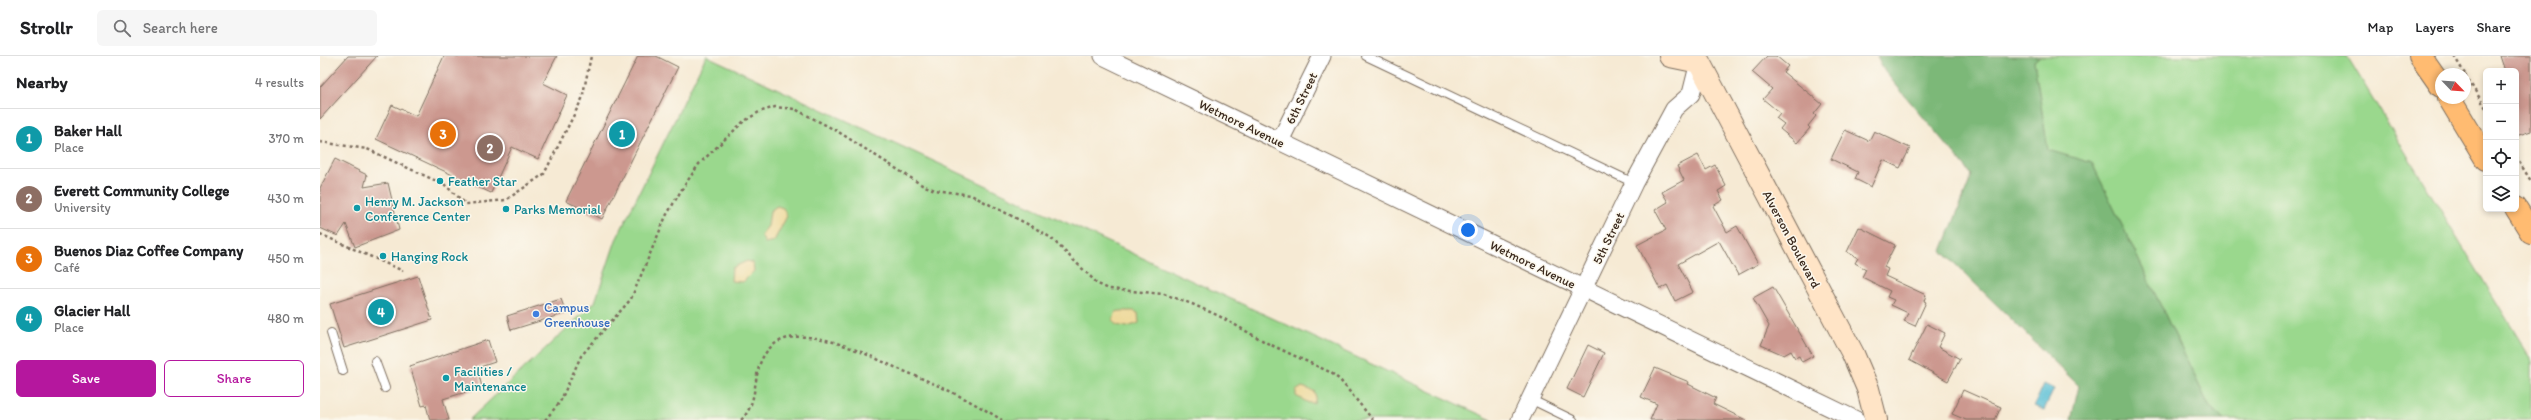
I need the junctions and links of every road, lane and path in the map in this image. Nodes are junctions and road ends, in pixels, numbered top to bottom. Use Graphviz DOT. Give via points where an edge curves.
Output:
graph roads {
  1 [pos="591,56"];
  2 [pos="1103,56"];
  3 [pos="1322,56"];
  4 [pos="1366,56"];
  5 [pos="1670,56"];
  6 [pos="2420,56"];
  7 [pos="2454,56"];
  8 [pos="1699,62"];
  9 [pos="2461,68"];
  10 [pos="2435,77"];
  11 [pos="2471,84"];
  12 [pos="2453,104"];
  13 [pos="2484,104"];
  14 [pos="1280,141"];
  15 [pos="320,142"];
  16 [pos="2483,154"];
  17 [pos="2519,162"];
  18 [pos="2531,181"];
  19 [pos="1634,183"];
  20 [pos="2518,212"];
  21 [pos="2531,232"];
  22 [pos="320,234"];
  23 [pos="403,272"];
  24 [pos="1583,289"];
  25 [pos="331,333"];
  26 [pos="375,361"];
  27 [pos="343,371"];
  28 [pos="385,388"];
  29 [pos="1530,399"];
  30 [pos="546,420"];
  31 [pos="741,420"];
  32 [pos="1002,420"];
  33 [pos="1373,420"];
  34 [pos="1520,420"];
  35 [pos="1573,420"];
  36 [pos="1856,420"];
  37 [pos="1876,420"];
  1 -- 15 [label="path" via="582,99 544,174 506,200 466,204 445,185 367,149"];
  2 -- 14 [label="street, Wetmore Avenue"];
  3 -- 14 [label="street, 6th Street"];
  4 -- 19 [label="lane"];
  5 -- 8 [label="main road"];
  6 -- 10 [label="main road"];
  7 -- 9 [label="path"];
  8 -- 19 [label="street, 5th Street" via="1691,94 1674,109"];
  8 -- 37 [label="main road, Alverson Boulevard" via="1853,354 1868,389"];
  11 -- 13 [label="path"];
  12 -- 16 [label="main road"];
  14 -- 24 [label="street, Wetmore Avenue"];
  17 -- 18 [label="path"];
  19 -- 24 [label="street, 5th Street"];
  20 -- 21 [label="main road"];
  22 -- 23 [label="path"];
  24 -- 29 [label="street, 5th Street"];
  24 -- 36 [label="street, Wetmore Avenue"];
  25 -- 27 [label="lane"];
  26 -- 28 [label="lane"];
  29 -- 34 [label="street, 5th Street"];
  29 -- 35 [label="lane"];
  30 -- 33 [label="path" via="560,402 581,356 631,299 666,216 700,164 743,122 759,112 783,107 807,114 922,185 935,190 971,195 1035,228 1051,238 1098,284 1109,289 1164,294 1192,304 1330,372 1340,380"];
  31 -- 32 [label="path" via="748,414 754,401 762,361 767,350 780,340 816,338 838,343 936,383"];
}
